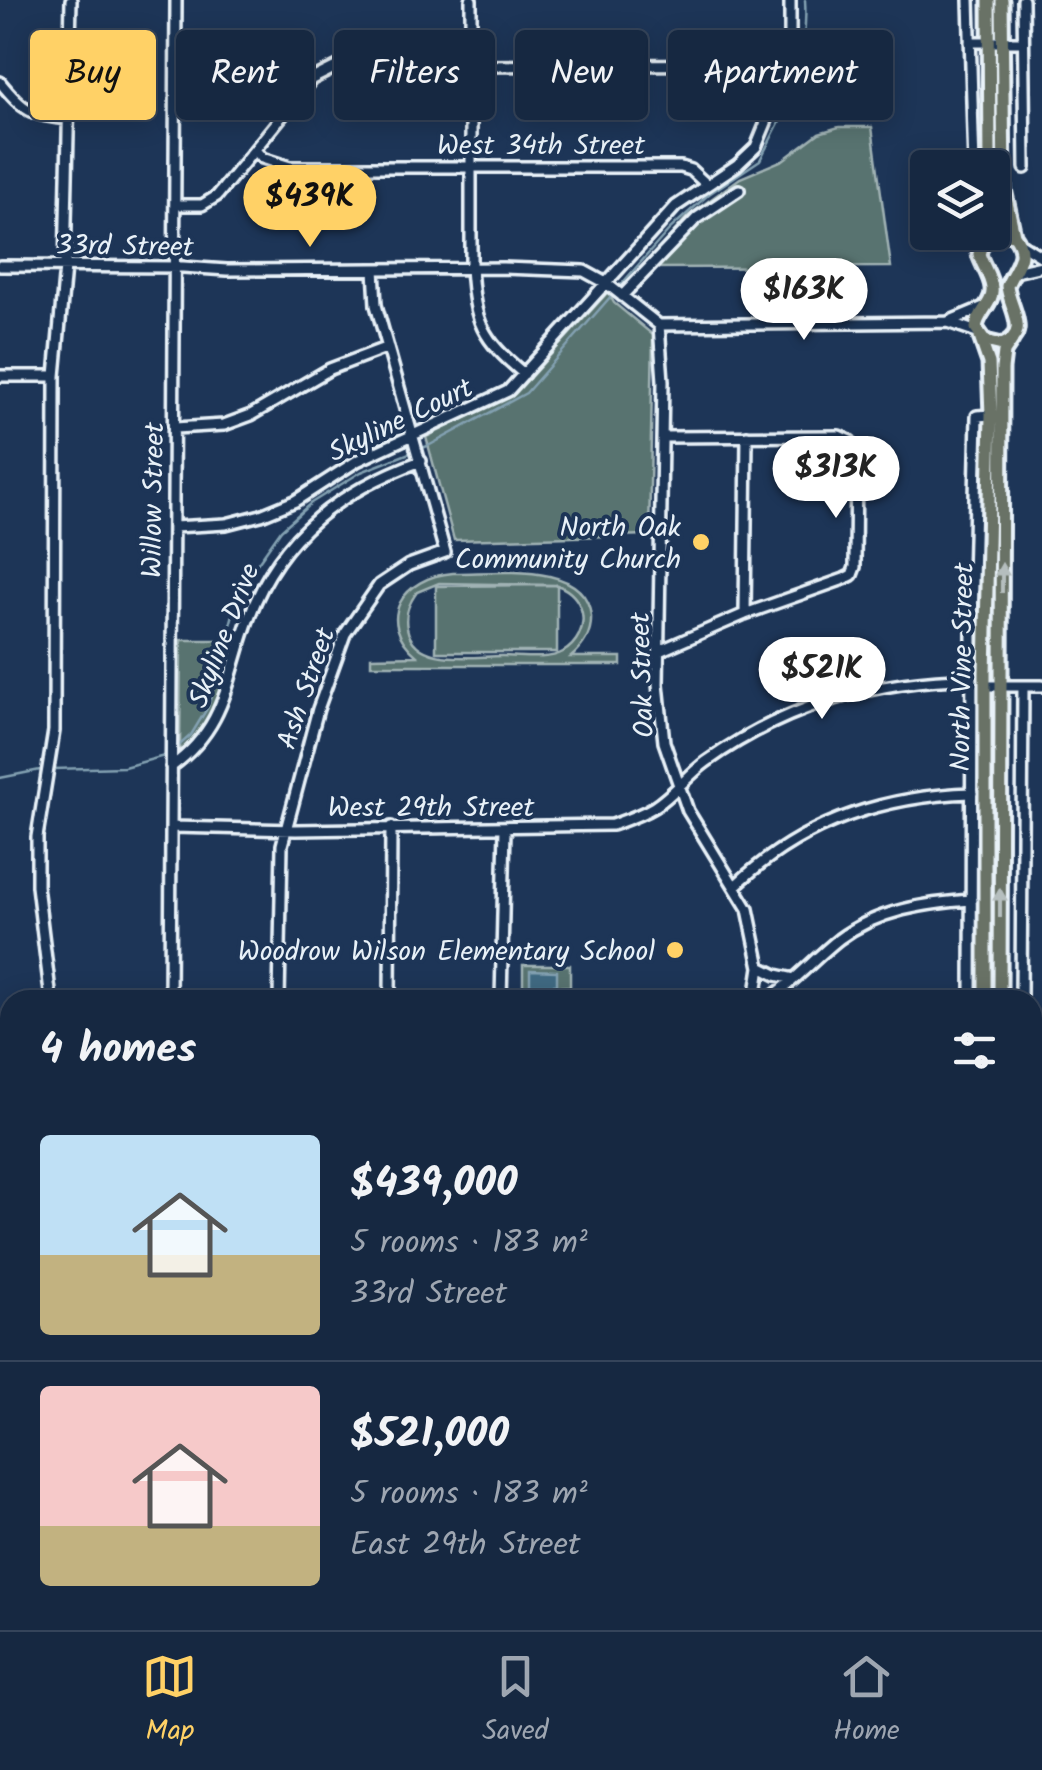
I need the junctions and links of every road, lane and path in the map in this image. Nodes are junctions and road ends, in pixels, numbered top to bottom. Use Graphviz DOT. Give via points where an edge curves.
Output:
graph roads {
  1 [pos="71,0"];
  2 [pos="176,0"];
  3 [pos="471,0"];
  4 [pos="790,0"];
  5 [pos="969,0"];
  6 [pos="988,0"];
  7 [pos="1002,0"];
  8 [pos="1023,0"];
  9 [pos="70,30"];
  10 [pos="471,30"];
  11 [pos="790,30"];
  12 [pos="970,42"];
  13 [pos="990,42"];
  14 [pos="1004,42"];
  15 [pos="1023,42"];
  16 [pos="668,65"];
  17 [pos="334,66"];
  18 [pos="495,66"];
  19 [pos="0,82"];
  20 [pos="30,113"];
  21 [pos="68,120"];
  22 [pos="471,120"];
  23 [pos="767,120"];
  24 [pos="255,150"];
  25 [pos="973,150"];
  26 [pos="990,150"];
  27 [pos="471,166"];
  28 [pos="1025,168"];
  29 [pos="706,184"];
  30 [pos="740,190"];
  31 [pos="175,205"];
  32 [pos="1010,237"];
  33 [pos="1017,239"];
  34 [pos="981,250"];
  35 [pos="1042,257"];
  36 [pos="0,266"];
  37 [pos="1042,266"];
  38 [pos="64,267"];
  39 [pos="176,267"];
  40 [pos="471,268"];
  41 [pos="374,269"];
  42 [pos="1015,272"];
  43 [pos="606,283"];
  44 [pos="622,296"];
  45 [pos="984,307"];
  46 [pos="948,322"];
  47 [pos="659,326"];
  48 [pos="978,334"];
  49 [pos="1012,340"];
  50 [pos="388,347"];
  51 [pos="524,374"];
  52 [pos="0,376"];
  53 [pos="55,376"];
  54 [pos="990,414"];
  55 [pos="175,428"];
  56 [pos="414,436"];
  57 [pos="747,436"];
  58 [pos="662,437"];
  59 [pos="421,461"];
  60 [pos="174,527"];
  61 [pos="745,614"];
  62 [pos="659,650"];
  63 [pos="972,678"];
  64 [pos="985,686"];
  65 [pos="1001,686"];
  66 [pos="1023,686"];
  67 [pos="1042,686"];
  68 [pos="171,764"];
  69 [pos="678,786"];
  70 [pos="972,793"];
  71 [pos="172,827"];
  72 [pos="391,827"];
  73 [pos="505,828"];
  74 [pos="285,830"];
  75 [pos="736,885"];
  76 [pos="972,900"];
  77 [pos="760,967"];
  78 [pos="794,979"];
  79 [pos="50,990"];
  80 [pos="170,990"];
  81 [pos="279,990"];
  82 [pos="390,990"];
  83 [pos="501,990"];
  84 [pos="757,990"];
  85 [pos="780,990"];
  86 [pos="971,990"];
  87 [pos="986,990"];
  88 [pos="1000,990"];
  89 [pos="1020,990"];
  1 -- 9 [label="street"];
  2 -- 31 [label="street, Willow Street"];
  3 -- 10 [label="street"];
  4 -- 11 [label="street"];
  5 -- 12 [label="street"];
  6 -- 13 [label="main road"];
  7 -- 14 [label="main road"];
  8 -- 15 [label="street"];
  12 -- 13 [label="street"];
  12 -- 25 [label="street"];
  13 -- 14 [label="street"];
  13 -- 26 [label="main road"];
  14 -- 15 [label="street"];
  14 -- 33 [label="main road" via="1004,189"];
  15 -- 28 [label="street"];
  16 -- 18 [label="street"];
  17 -- 24 [label="street" via="312,79"];
  19 -- 20 [label="street"];
  21 -- 38 [label="street"];
  22 -- 27 [label="street"];
  23 -- 29 [label="street" via="756,147"];
  24 -- 27 [label="street, West 34th Street" via="290,166"];
  24 -- 31 [label="street" via="217,196 202,205"];
  27 -- 29 [label="street, West 34th Street" via="681,167"];
  27 -- 40 [label="street"];
  29 -- 43 [label="street" via="676,206"];
  30 -- 44 [label="street" via="697,218"];
  31 -- 39 [label="street, Willow Street"];
  32 -- 33 [label="main road"];
  33 -- 35 [label="street"];
  33 -- 42 [label="main road, North Vine Street" via="1022,258"];
  34 -- 45 [label="main road" via="992,287"];
  36 -- 38 [label="street, 33rd Street"];
  37 -- 42 [label="street"];
  38 -- 39 [label="street, 33rd Street"];
  38 -- 53 [label="street"];
  39 -- 41 [label="street, 33rd Street"];
  39 -- 55 [label="street, Willow Street"];
  40 -- 41 [label="street, 33rd Street"];
  40 -- 43 [label="street, 33rd Street" via="584,271"];
  40 -- 51 [label="street" via="480,326"];
  41 -- 50 [label="street, Ash Street"];
  42 -- 49 [label="main road, North Vine Street" via="1007,290 1018,320"];
  43 -- 44 [label="street"];
  43 -- 51 [label="street, Skyline Court"];
  44 -- 47 [label="street"];
  45 -- 46 [label="street"];
  45 -- 48 [label="main road"];
  46 -- 47 [label="street"];
  46 -- 48 [label="street"];
  47 -- 58 [label="street, Oak Street"];
  48 -- 49 [label="main road" via="997,345"];
  48 -- 54 [label="main road, North Vine Street" via="989,363"];
  65 -- 49 [label="main road, North Vine Street, one-way" via="1002,370"];
  50 -- 55 [label="street" via="330,369 251,415 224,425"];
  50 -- 56 [label="street, Ash Street"];
  51 -- 56 [label="street, Skyline Court" via="498,396"];
  52 -- 53 [label="street"];
  53 -- 79 [label="street" via="54,731 37,837"];
  54 -- 63 [label="street" via="978,416"];
  54 -- 64 [label="main road, North Vine Street"];
  55 -- 60 [label="street, Willow Street"];
  56 -- 59 [label="street, Ash Street"];
  56 -- 60 [label="street, Skyline Court" via="260,516"];
  57 -- 58 [label="street"];
  57 -- 61 [label="street"];
  57 -- 61 [label="street" via="850,440 856,455 855,567 844,579"];
  58 -- 62 [label="street, Oak Street"];
  59 -- 68 [label="street, Skyline Drive" via="375,478 334,504 276,560 214,722 190,754"];
  59 -- 74 [label="street, Ash Street" via="445,552 380,585 344,634"];
  60 -- 68 [label="street, Willow Street"];
  61 -- 62 [label="street"];
  62 -- 69 [label="street, Oak Street" via="664,742"];
  63 -- 69 [label="street, West 29th Street" via="870,689 802,709 725,750"];
  63 -- 70 [label="street"];
  64 -- 65 [label="street"];
  64 -- 87 [label="main road, North Vine Street"];
  65 -- 66 [label="street"];
  88 -- 65 [label="main road, North Vine Street, one-way"];
  66 -- 67 [label="street"];
  66 -- 89 [label="street"];
  68 -- 71 [label="street, Willow Street"];
  69 -- 73 [label="street, West 29th Street" via="656,806 612,825"];
  69 -- 75 [label="street, Oak Street"];
  70 -- 75 [label="street" via="912,797 853,812 797,838"];
  70 -- 76 [label="street"];
  71 -- 74 [label="street, West 29th Street"];
  71 -- 80 [label="street, Willow Street"];
  72 -- 73 [label="street, West 29th Street"];
  72 -- 74 [label="street, West 29th Street"];
  72 -- 82 [label="street"];
  73 -- 83 [label="street"];
  74 -- 81 [label="street, Ash Street"];
  75 -- 77 [label="street, Oak Street"];
  76 -- 78 [label="street" via="925,904 866,923"];
  76 -- 86 [label="street"];
  77 -- 78 [label="street"];
  77 -- 84 [label="street, Oak Street"];
  78 -- 85 [label="street"];
}
